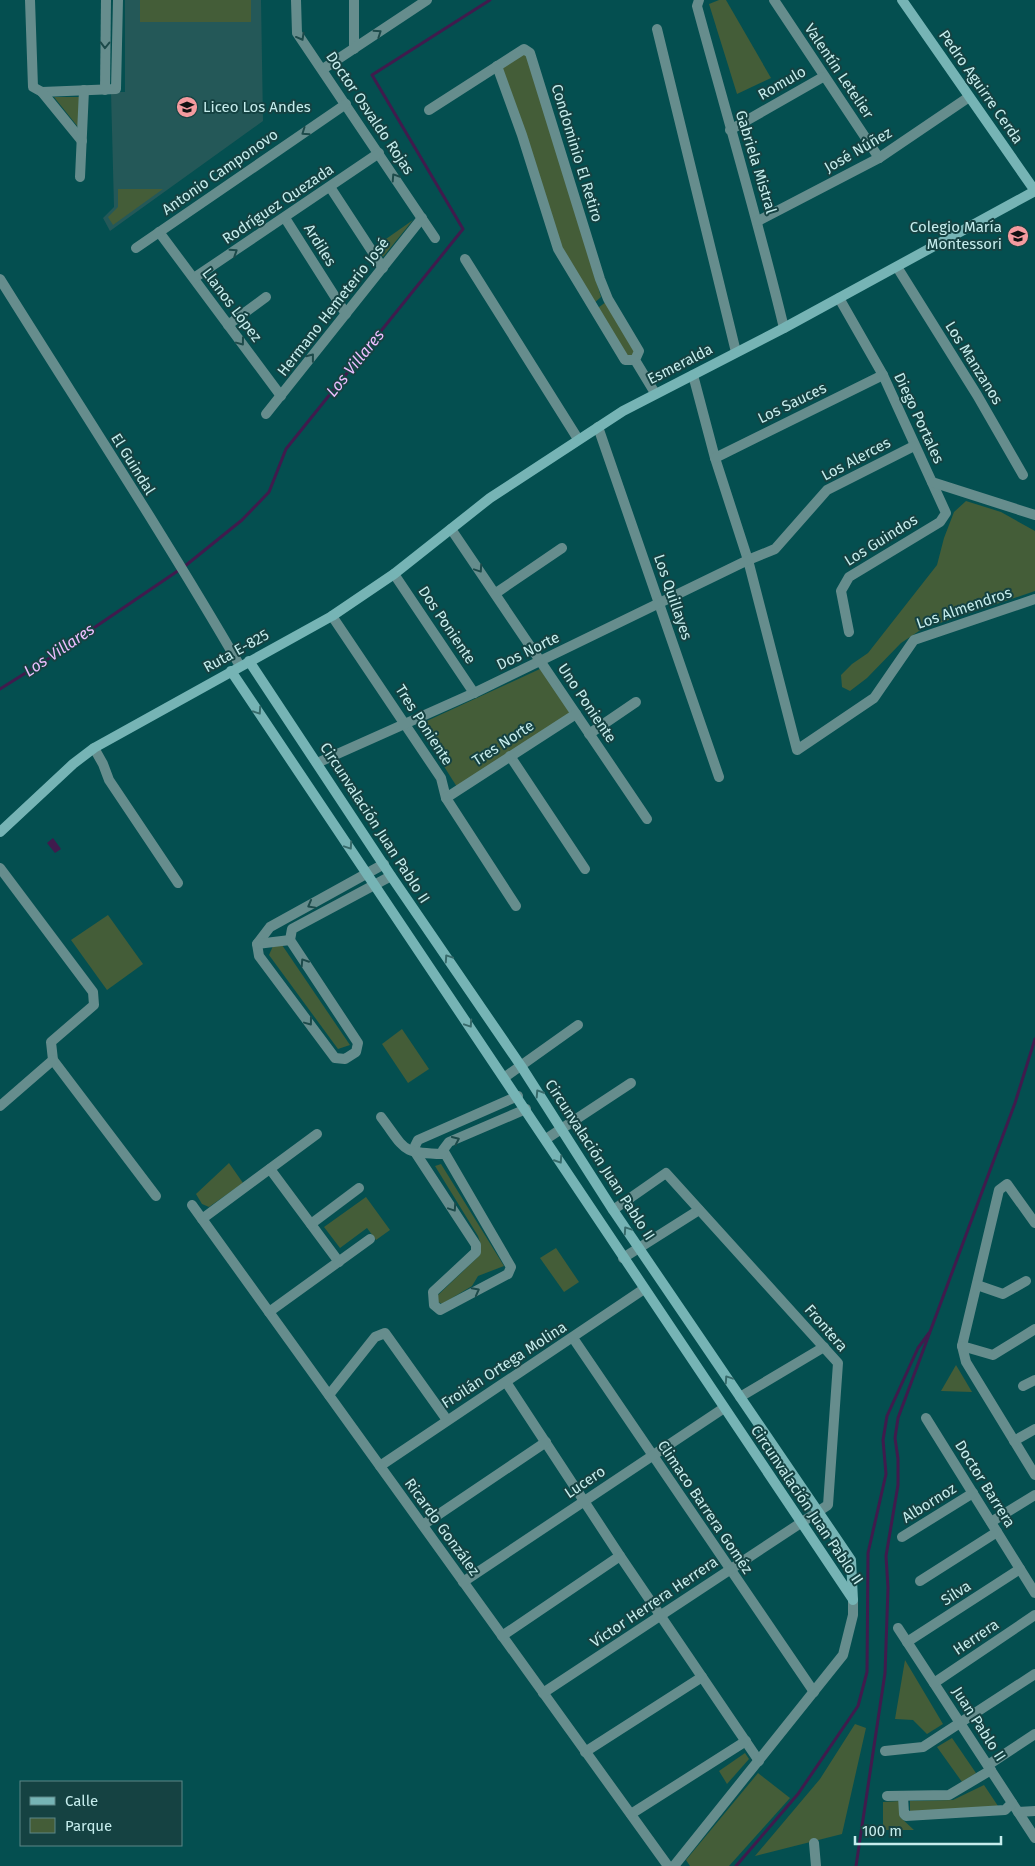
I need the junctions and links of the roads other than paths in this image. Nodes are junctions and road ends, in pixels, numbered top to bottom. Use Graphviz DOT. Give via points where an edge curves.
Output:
graph roads {
  1 [pos="30,0"];
  2 [pos="106,0"];
  3 [pos="118,0"];
  4 [pos="296,0"];
  5 [pos="354,0"];
  6 [pos="427,0"];
  7 [pos="774,0"];
  8 [pos="902,0"];
  9 [pos="698,3"];
  10 [pos="410,5"];
  11 [pos="657,29"];
  12 [pos="354,49"];
  13 [pos="497,66"];
  14 [pos="323,69"];
  15 [pos="823,77"];
  16 [pos="84,90"];
  17 [pos="104,90"];
  18 [pos="42,92"];
  19 [pos="969,97"];
  20 [pos="346,104"];
  21 [pos="429,110"];
  22 [pos="730,130"];
  23 [pos="82,141"];
  24 [pos="379,153"];
  25 [pos="879,158"];
  26 [pos="80,177"];
  27 [pos="330,187"];
  28 [pos="1035,191"];
  29 [pos="285,218"];
  30 [pos="422,218"];
  31 [pos="758,221"];
  32 [pos="159,232"];
  33 [pos="435,238"];
  34 [pos="136,248"];
  35 [pos="465,259"];
  36 [pos="897,267"];
  37 [pos="383,268"];
  38 [pos="194,278"];
  39 [pos="0,279"];
  40 [pos="266,297"];
  41 [pos="839,298"];
  42 [pos="608,299"];
  43 [pos="593,308"];
  44 [pos="346,314"];
  45 [pos="228,325"];
  46 [pos="784,328"];
  47 [pos="736,352"];
  48 [pos="635,360"];
  49 [pos="693,374"];
  50 [pos="883,375"];
  51 [pos="655,394"];
  52 [pos="281,396"];
  53 [pos="266,414"];
  54 [pos="598,427"];
  55 [pos="578,439"];
  56 [pos="914,446"];
  57 [pos="715,458"];
  58 [pos="1023,475"];
  59 [pos="932,482"];
  60 [pos="1034,513"];
  61 [pos="451,528"];
  62 [pos="562,548"];
  63 [pos="748,560"];
  64 [pos="394,574"];
  65 [pos="496,593"];
  66 [pos="359,598"];
  67 [pos="1035,599"];
  68 [pos="660,603"];
  69 [pos="332,616"];
  70 [pos="849,632"];
  71 [pos="541,661"];
  72 [pos="240,666"];
  73 [pos="474,693"];
  74 [pos="636,702"];
  75 [pos="576,714"];
  76 [pos="406,724"];
  77 [pos="589,734"];
  78 [pos="94,748"];
  79 [pos="510,756"];
  80 [pos="317,763"];
  81 [pos="719,777"];
  82 [pos="446,798"];
  83 [pos="647,819"];
  84 [pos="0,832"];
  85 [pos="384,864"];
  86 [pos="0,868"];
  87 [pos="585,869"];
  88 [pos="368,873"];
  89 [pos="391,876"];
  90 [pos="178,883"];
  91 [pos="376,885"];
  92 [pos="516,906"];
  93 [pos="290,940"];
  94 [pos="257,944"];
  95 [pos="578,1025"];
  96 [pos="53,1060"];
  97 [pos="521,1066"];
  98 [pos="505,1077"];
  99 [pos="631,1083"];
  100 [pos="518,1096"];
  101 [pos="0,1106"];
  102 [pos="526,1109"];
  103 [pos="381,1117"];
  104 [pos="562,1129"];
  105 [pos="317,1134"];
  106 [pos="546,1139"];
  107 [pos="416,1153"];
  108 [pos="444,1154"];
  109 [pos="270,1169"];
  110 [pos="359,1188"];
  111 [pos="156,1196"];
  112 [pos="192,1205"];
  113 [pos="613,1210"];
  114 [pos="699,1210"];
  115 [pos="1034,1218"];
  116 [pos="202,1219"];
  117 [pos="311,1224"];
  118 [pos="370,1239"];
  119 [pos="640,1248"];
  120 [pos="624,1258"];
  121 [pos="338,1262"];
  122 [pos="1026,1281"];
  123 [pos="976,1285"];
  124 [pos="644,1289"];
  125 [pos="269,1312"];
  126 [pos="1035,1328"];
  127 [pos="573,1338"];
  128 [pos="962,1346"];
  129 [pos="824,1347"];
  130 [pos="1035,1380"];
  131 [pos="506,1382"];
  132 [pos="1023,1386"];
  133 [pos="329,1395"];
  134 [pos="740,1397"];
  135 [pos="724,1408"];
  136 [pos="926,1418"];
  137 [pos="447,1420"];
  138 [pos="1035,1429"];
  139 [pos="1014,1441"];
  140 [pos="546,1442"];
  141 [pos="652,1455"];
  142 [pos="380,1466"];
  143 [pos="1035,1475"];
  144 [pos="973,1494"];
  145 [pos="1035,1495"];
  146 [pos="584,1500"];
  147 [pos="817,1512"];
  148 [pos="804,1521"];
  149 [pos="991,1522"];
  150 [pos="422,1526"];
  151 [pos="997,1532"];
  152 [pos="902,1537"];
  153 [pos="620,1556"];
  154 [pos="730,1569"];
  155 [pos="1020,1569"];
  156 [pos="920,1581"];
  157 [pos="463,1582"];
  158 [pos="1035,1593"];
  159 [pos="853,1600"];
  160 [pos="1035,1614"];
  161 [pos="660,1616"];
  162 [pos="898,1628"];
  163 [pos="502,1636"];
  164 [pos="907,1642"];
  165 [pos="1035,1674"];
  166 [pos="702,1676"];
  167 [pos="934,1683"];
  168 [pos="814,1692"];
  169 [pos="543,1693"];
  170 [pos="960,1722"];
  171 [pos="1035,1734"];
  172 [pos="746,1741"];
  173 [pos="885,1750"];
  174 [pos="586,1752"];
  175 [pos="759,1761"];
  176 [pos="989,1767"];
  177 [pos="887,1796"];
  178 [pos="903,1796"];
  179 [pos="1015,1807"];
  180 [pos="1035,1811"];
  181 [pos="631,1814"];
  182 [pos="1035,1838"];
  183 [pos="814,1843"];
  184 [pos="668,1866"];
  185 [pos="674,1866"];
  186 [pos="816,1866"];
  1 -- 18 [label="street" via="33,87"];
  2 -- 17 [label="street, one-way"];
  3 -- 17 [label="street" via="116,89"];
  4 -- 14 [label="street, Doctor Osvaldo Rojas, one-way" via="298,33"];
  5 -- 12 [label="street"];
  6 -- 10 [label="street"];
  7 -- 15 [label="street, Valentín Letelier"];
  8 -- 19 [label="street, Pedro Aguirre Cerda"];
  9 -- 22 [label="street, Gabriela Mistral"];
  12 -- 10 [label="street, one-way"];
  11 -- 47 [label="street"];
  12 -- 14 [label="street"];
  13 -- 21 [label="street, Condominio El Retiro"];
  13 -- 42 [label="street, Condominio El Retiro" via="524,49 530,53"];
  13 -- 43 [label="street, Condominio El Retiro" via="558,249"];
  14 -- 20 [label="street, Doctor Osvaldo Rojas"];
  15 -- 22 [label="street, Romulo"];
  15 -- 25 [label="street, Valentín Letelier"];
  16 -- 17 [label="street"];
  16 -- 18 [label="street"];
  16 -- 23 [label="street"];
  18 -- 23 [label="street"];
  19 -- 25 [label="street, José Núñez"];
  19 -- 28 [label="street, Pedro Aguirre Cerda"];
  20 -- 24 [label="street, Doctor Osvaldo Rojas"];
  20 -- 32 [label="street, Antonio Camponovo, one-way"];
  22 -- 31 [label="street, Gabriela Mistral"];
  23 -- 26 [label="street"];
  24 -- 27 [label="street, Rodríguez Quezada"];
  30 -- 24 [label="street, Doctor Osvaldo Rojas, one-way"];
  25 -- 31 [label="street, José Núñez"];
  27 -- 29 [label="street, Rodríguez Quezada"];
  27 -- 37 [label="street"];
  28 -- 36 [label="street, Esmeralda"];
  38 -- 29 [label="street, Rodríguez Quezada, one-way"];
  29 -- 44 [label="street, Ardiles"];
  30 -- 33 [label="street, Doctor Osvaldo Rojas"];
  30 -- 37 [label="street, Hermano Hemeterio José"];
  31 -- 46 [label="street, Gabriela Mistral"];
  32 -- 34 [label="street, Antonio Camponovo"];
  32 -- 38 [label="street, Llanos López"];
  35 -- 55 [label="street"];
  36 -- 41 [label="street, Esmeralda"];
  36 -- 58 [label="street, Los Manzanos"];
  37 -- 44 [label="street, Hermano Hemeterio José"];
  38 -- 45 [label="street, Llanos López"];
  39 -- 72 [label="street, El Guindal" via="187,575"];
  40 -- 45 [label="street"];
  41 -- 46 [label="street, Esmeralda"];
  41 -- 50 [label="street, Diego Portales"];
  42 -- 43 [label="street"];
  42 -- 48 [label="street, Condominio El Retiro" via="640,351"];
  43 -- 48 [label="street, Condominio El Retiro" via="625,360"];
  52 -- 44 [label="street, Hermano Hemeterio José, one-way"];
  45 -- 52 [label="street, Llanos López, one-way"];
  46 -- 47 [label="street, Esmeralda"];
  47 -- 49 [label="street, Esmeralda"];
  48 -- 51 [label="street, Condominio El Retiro"];
  49 -- 51 [label="street, Esmeralda"];
  49 -- 57 [label="street"];
  50 -- 56 [label="street, Diego Portales"];
  50 -- 57 [label="street, Los Sauces"];
  51 -- 54 [label="street, Esmeralda"];
  52 -- 53 [label="street, Hermano Hemeterio José"];
  54 -- 55 [label="street, Esmeralda"];
  54 -- 68 [label="street, Los Quillayes"];
  55 -- 61 [label="street, Esmeralda"];
  56 -- 59 [label="street, Diego Portales"];
  56 -- 63 [label="street, Los Alerces" via="827,490 775,549"];
  57 -- 63 [label="street"];
  59 -- 60 [label="street, Diego Portales"];
  59 -- 70 [label="street, Los Guindos" via="946,513 944,517 849,577 841,591"];
  61 -- 64 [label="street, Esmeralda"];
  61 -- 65 [label="street, Uno Poniente, one-way"];
  62 -- 65 [label="street"];
  63 -- 67 [label="street, Los Almendros" via="797,750 874,698 914,640"];
  63 -- 68 [label="street, Dos Norte"];
  64 -- 66 [label="street, Esmeralda"];
  64 -- 73 [label="street, Dos Poniente"];
  65 -- 71 [label="street, Uno Poniente"];
  66 -- 69 [label="street, Ruta E-825"];
  68 -- 71 [label="street, Dos Norte"];
  68 -- 81 [label="street, Los Quillayes"];
  69 -- 72 [label="street, Ruta E-825"];
  69 -- 76 [label="street, Tres Poniente"];
  71 -- 73 [label="street, Dos Norte"];
  71 -- 75 [label="street, Uno Poniente"];
  72 -- 78 [label="street, Ruta E-825"];
  72 -- 80 [label="street, Circunvalación Juan Pablo II"];
  72 -- 88 [label="street, Circunvalación Juan Pablo II, one-way"];
  73 -- 76 [label="street, Dos Norte"];
  74 -- 77 [label="street"];
  75 -- 77 [label="street, Uno Poniente"];
  75 -- 79 [label="street, Tres Norte"];
  76 -- 80 [label="street, Dos Norte"];
  76 -- 82 [label="street, Tres Poniente" via="441,778"];
  77 -- 83 [label="street, Uno Poniente"];
  78 -- 84 [label="street"];
  78 -- 90 [label="street" via="109,780"];
  79 -- 82 [label="street, Tres Norte"];
  79 -- 87 [label="street"];
  80 -- 85 [label="street, Circunvalación Juan Pablo II"];
  82 -- 92 [label="street, Tres Poniente"];
  85 -- 88 [label="street"];
  85 -- 89 [label="street, Circunvalación Juan Pablo II"];
  86 -- 96 [label="street" via="93,992 94,1005 52,1042"];
  88 -- 91 [label="street, Circunvalación Juan Pablo II"];
  88 -- 94 [label="street, one-way" via="270,927"];
  89 -- 91 [label="street"];
  97 -- 89 [label="street, Circunvalación Juan Pablo II, one-way"];
  91 -- 93 [label="street" via="292,929"];
  91 -- 98 [label="street, Circunvalación Juan Pablo II, one-way"];
  93 -- 94 [label="street"];
  94 -- 93 [label="street, one-way" via="259,956 335,1058 345,1059 356,1052 358,1043"];
  95 -- 97 [label="street"];
  96 -- 101 [label="street"];
  96 -- 111 [label="street"];
  97 -- 98 [label="street"];
  104 -- 97 [label="street, Circunvalación Juan Pablo II, one-way"];
  98 -- 100 [label="street, Circunvalación Juan Pablo II"];
  99 -- 104 [label="street"];
  100 -- 102 [label="street, Circunvalación Juan Pablo II"];
  100 -- 107 [label="street" via="418,1140 414,1146"];
  102 -- 106 [label="street, Circunvalación Juan Pablo II"];
  108 -- 102 [label="street, one-way" via="444,1147 449,1142"];
  103 -- 107 [label="street" via="405,1149"];
  104 -- 106 [label="street"];
  104 -- 113 [label="street, Circunvalación Juan Pablo II"];
  105 -- 109 [label="street"];
  106 -- 120 [label="street, Circunvalación Juan Pablo II, one-way"];
  107 -- 108 [label="street"];
  107 -- 108 [label="street, one-way" via="476,1245 476,1252 433,1292 434,1305 440,1310 508,1274 511,1267"];
  109 -- 116 [label="street"];
  109 -- 117 [label="street"];
  110 -- 117 [label="street"];
  112 -- 116 [label="street, Ricardo González"];
  113 -- 114 [label="street, Frontera" via="666,1173"];
  119 -- 113 [label="street, Circunvalación Juan Pablo II, one-way"];
  114 -- 119 [label="street"];
  114 -- 129 [label="street, Frontera"];
  115 -- 123 [label="street" via="1006,1184 999,1190"];
  116 -- 125 [label="street, Ricardo González"];
  117 -- 121 [label="street"];
  118 -- 121 [label="street"];
  119 -- 120 [label="street"];
  134 -- 119 [label="street, Circunvalación Juan Pablo II, one-way"];
  120 -- 124 [label="street, Circunvalación Juan Pablo II"];
  121 -- 125 [label="street"];
  122 -- 123 [label="street" via="1003,1294"];
  123 -- 128 [label="street"];
  124 -- 127 [label="street, Froilán Ortega Molina"];
  124 -- 135 [label="street, Circunvalación Juan Pablo II"];
  125 -- 133 [label="street, Ricardo González"];
  126 -- 128 [label="street" via="993,1355"];
  127 -- 131 [label="street, Froilán Ortega Molina"];
  127 -- 141 [label="street, Climaco Barrera Goméz"];
  128 -- 139 [label="street" via="966,1362"];
  129 -- 134 [label="street"];
  129 -- 147 [label="street, Frontera" via="838,1363 828,1505"];
  130 -- 132 [label="street"];
  131 -- 137 [label="street, Froilán Ortega Molina"];
  131 -- 140 [label="street"];
  133 -- 137 [label="street" via="375,1337 383,1332 387,1333"];
  133 -- 142 [label="street, Ricardo González"];
  134 -- 147 [label="street, Circunvalación Juan Pablo II"];
  135 -- 141 [label="street, Lucero"];
  135 -- 148 [label="street, Circunvalación Juan Pablo II"];
  136 -- 144 [label="street, Doctor Barrera"];
  137 -- 142 [label="street, Froilán Ortega Molina"];
  138 -- 139 [label="street"];
  139 -- 143 [label="street"];
  140 -- 146 [label="street"];
  140 -- 150 [label="street"];
  141 -- 146 [label="street, Lucero"];
  141 -- 154 [label="street, Climaco Barrera Goméz"];
  142 -- 150 [label="street, Ricardo González"];
  144 -- 149 [label="street, Doctor Barrera"];
  144 -- 152 [label="street, Albornoz"];
  145 -- 149 [label="street"];
  146 -- 153 [label="street"];
  146 -- 157 [label="street, Lucero"];
  147 -- 148 [label="street, Frontera"];
  147 -- 159 [label="street, Circunvalación Juan Pablo II" via="851,1560"];
  148 -- 154 [label="street, Víctor Herrera Herrera"];
  148 -- 159 [label="street, Circunvalación Juan Pablo II"];
  149 -- 151 [label="street, Doctor Barrera"];
  150 -- 157 [label="street, Ricardo González"];
  151 -- 155 [label="street, Doctor Barrera"];
  151 -- 156 [label="street"];
  153 -- 161 [label="street"];
  153 -- 163 [label="street"];
  154 -- 161 [label="street, Víctor Herrera Herrera"];
  154 -- 168 [label="street, Climaco Barrera Goméz"];
  155 -- 158 [label="street, Doctor Barrera"];
  155 -- 164 [label="street, Silva"];
  157 -- 163 [label="street, Ricardo González"];
  159 -- 168 [label="street" via="853,1615 843,1655"];
  160 -- 167 [label="street, Herrera"];
  161 -- 166 [label="street"];
  161 -- 169 [label="street, Víctor Herrera Herrera"];
  162 -- 164 [label="street, Juan Pablo II"];
  163 -- 169 [label="street, Ricardo González"];
  164 -- 167 [label="street, Juan Pablo II"];
  165 -- 170 [label="street"];
  166 -- 172 [label="street"];
  166 -- 174 [label="street"];
  167 -- 170 [label="street, Juan Pablo II"];
  168 -- 175 [label="street"];
  169 -- 174 [label="street, Ricardo González"];
  170 -- 173 [label="street" via="923,1747"];
  170 -- 176 [label="street, Juan Pablo II"];
  171 -- 176 [label="street"];
  172 -- 175 [label="street"];
  172 -- 181 [label="street"];
  174 -- 181 [label="street, Ricardo González"];
  175 -- 185 [label="street"];
  176 -- 178 [label="street" via="949,1795"];
  176 -- 179 [label="street, Juan Pablo II"];
  177 -- 178 [label="street"];
  178 -- 179 [label="street" via="906,1816"];
  179 -- 180 [label="street"];
  179 -- 182 [label="street, Juan Pablo II"];
  181 -- 184 [label="street, Ricardo González"];
  183 -- 186 [label="street"];
}
